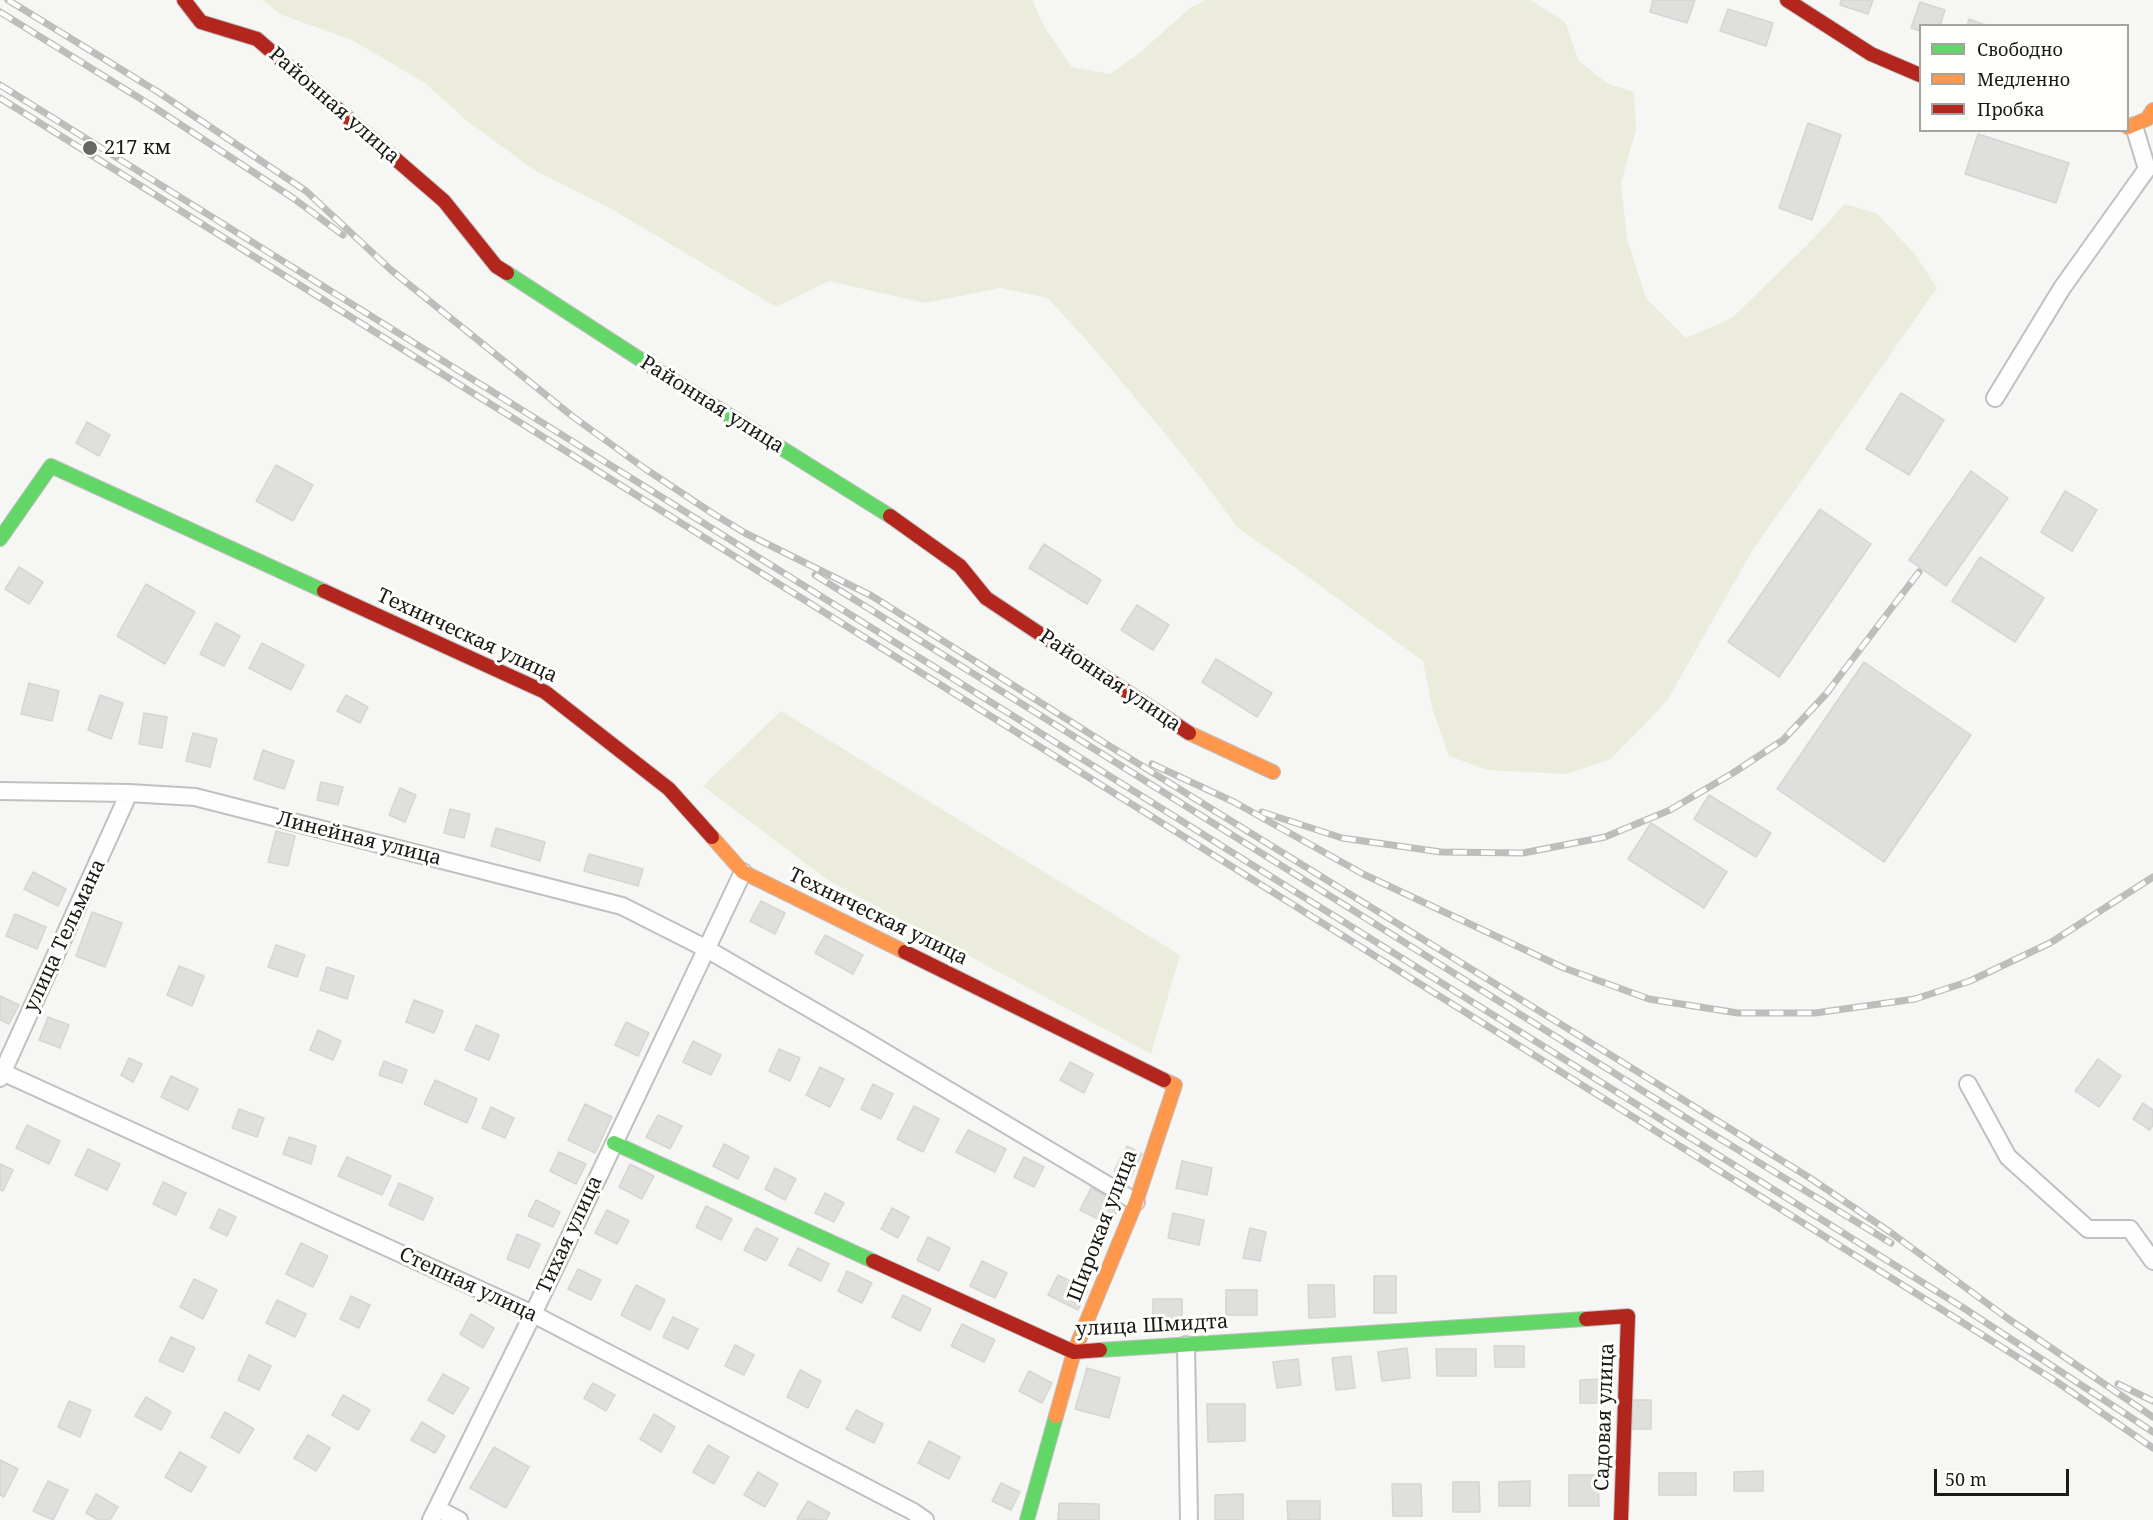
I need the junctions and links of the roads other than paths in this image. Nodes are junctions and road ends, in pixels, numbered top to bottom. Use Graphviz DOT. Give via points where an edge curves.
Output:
graph roads {
  1 [pos="184,0"];
  2 [pos="1796,2"];
  3 [pos="1919,75"];
  4 [pos="2153,110"];
  5 [pos="2131,127"];
  6 [pos="2150,172"];
  7 [pos="1995,398"];
  8 [pos="0,539"];
  9 [pos="1274,772"];
  10 [pos="0,791"];
  11 [pos="129,794"];
  12 [pos="743,872"];
  13 [pos="705,948"];
  14 [pos="1,1074"];
  15 [pos="1968,1084"];
  16 [pos="1175,1085"];
  17 [pos="614,1143"];
  18 [pos="1136,1202"];
  19 [pos="2153,1261"];
  20 [pos="533,1314"];
  21 [pos="1628,1316"];
  22 [pos="1186,1345"];
  23 [pos="1074,1352"];
  24 [pos="435,1514"];
  25 [pos="459,1520"];
  26 [pos="925,1520"];
  27 [pos="1027,1520"];
  28 [pos="1189,1520"];
  29 [pos="1621,1520"];
  1 -- 9 [label="street, Районная улица" via="201,22 257,39 444,201 496,266 875,505 960,566 986,597 1195,737"];
  2 -- 3 [label="street" via="1871,54"];
  4 -- 5 [label="street" via="2147,119"];
  5 -- 6 [label="street"];
  6 -- 7 [label="street" via="2062,288"];
  8 -- 12 [label="street, Техническая улица" via="51,466 545,692 669,789"];
  10 -- 11 [label="street, Линейная улица"];
  11 -- 13 [label="street, Линейная улица" via="195,797 622,906"];
  11 -- 14 [label="street, улица Тельмана"];
  12 -- 13 [label="street, Тихая улица"];
  12 -- 16 [label="street, Техническая улица"];
  13 -- 17 [label="street, Тихая улица"];
  13 -- 18 [label="street"];
  14 -- 20 [label="street, Степная улица"];
  15 -- 19 [label="street" via="2008,1157 2088,1229 2130,1229"];
  16 -- 18 [label="street, Широкая улица"];
  17 -- 20 [label="street, Тихая улица"];
  17 -- 23 [label="street, улица Шмидта"];
  18 -- 23 [label="street, Широкая улица"];
  20 -- 24 [label="street, Тихая улица"];
  20 -- 26 [label="street, Степная улица"];
  21 -- 22 [label="street, улица Шмидта"];
  21 -- 29 [label="street, Садовая улица"];
  22 -- 23 [label="street, улица Шмидта"];
  22 -- 28 [label="street"];
  23 -- 27 [label="street, Широкая улица"];
  24 -- 25 [label="street"];
}
